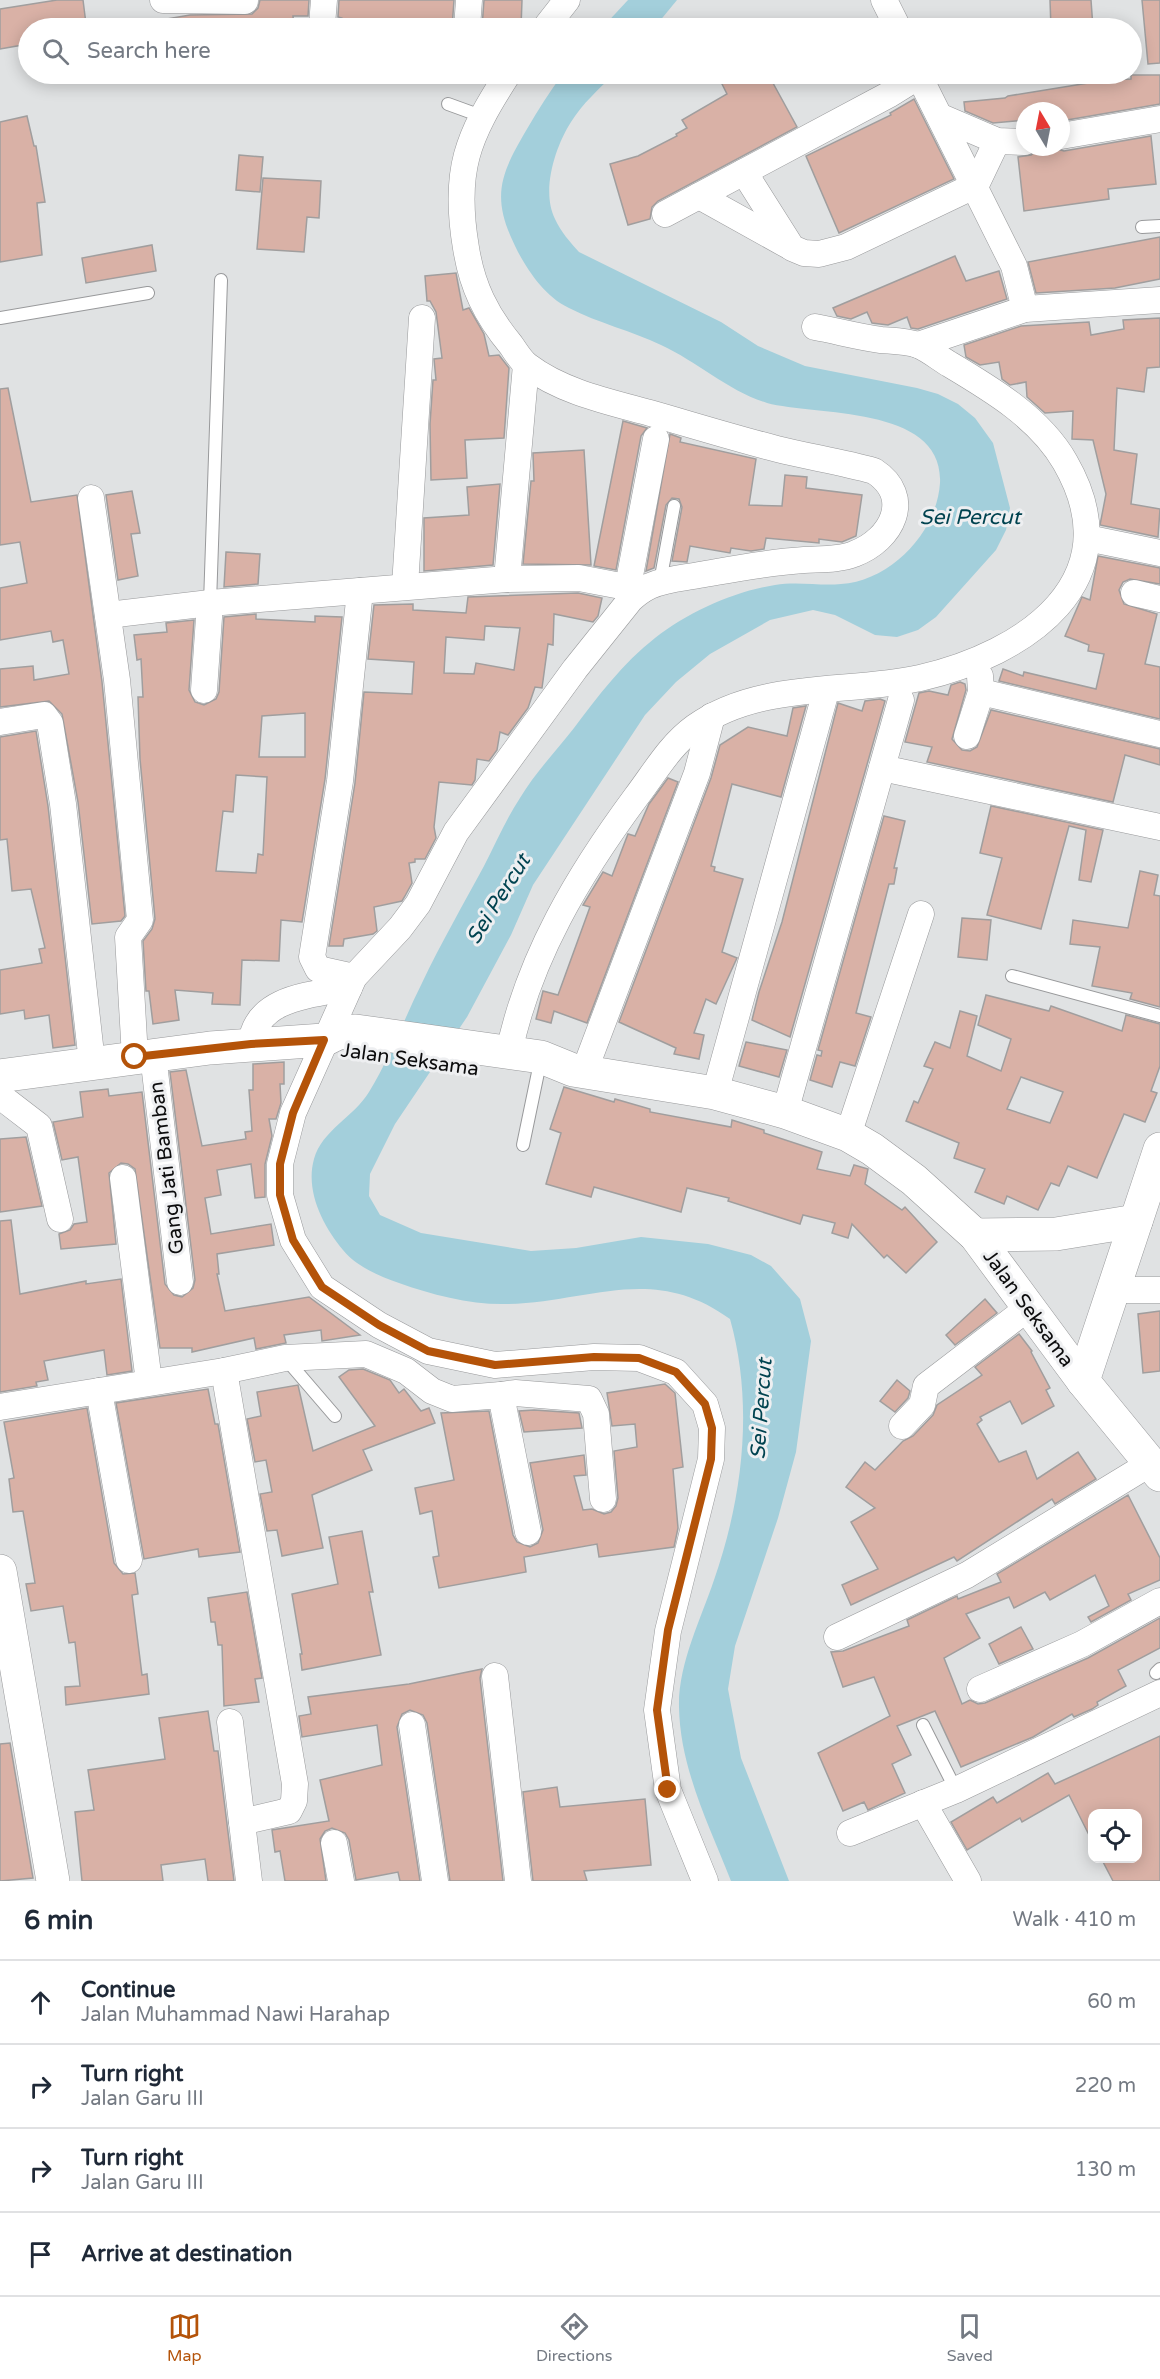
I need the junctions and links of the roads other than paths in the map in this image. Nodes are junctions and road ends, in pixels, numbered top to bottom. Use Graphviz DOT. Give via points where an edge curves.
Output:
graph roads {
  1 [pos="163,0"];
  2 [pos="469,0"];
  3 [pos="567,0"];
  4 [pos="884,0"];
  5 [pos="245,1"];
  6 [pos="468,18"];
  7 [pos="553,18"];
  8 [pos="893,18"];
  9 [pos="501,84"];
  10 [pos="905,84"];
  11 [pos="924,84"];
  12 [pos="448,104"];
  13 [pos="480,116"];
  14 [pos="941,117"];
  15 [pos="1160,119"];
  16 [pos="1070,134"];
  17 [pos="998,141"];
  18 [pos="1016,142"];
  19 [pos="744,172"];
  20 [pos="976,185"];
  21 [pos="699,196"];
  22 [pos="665,214"];
  23 [pos="1160,226"];
  24 [pos="1142,227"];
  25 [pos="792,248"];
  26 [pos="221,280"];
  27 [pos="148,293"];
  28 [pos="1160,300"];
  29 [pos="1025,309"];
  30 [pos="0,318"];
  31 [pos="422,318"];
  32 [pos="815,327"];
  33 [pos="918,345"];
  34 [pos="526,364"];
  35 [pos="656,439"];
  36 [pos="91,498"];
  37 [pos="674,506"];
  38 [pos="1087,538"];
  39 [pos="1160,553"];
  40 [pos="507,579"];
  41 [pos="405,586"];
  42 [pos="643,586"];
  43 [pos="360,591"];
  44 [pos="1134,593"];
  45 [pos="1160,598"];
  46 [pos="210,603"];
  47 [pos="108,615"];
  48 [pos="973,660"];
  49 [pos="204,690"];
  50 [pos="826,691"];
  51 [pos="981,692"];
  52 [pos="901,700"];
  53 [pos="712,716"];
  54 [pos="0,722"];
  55 [pos="1160,734"];
  56 [pos="967,736"];
  57 [pos="882,768"];
  58 [pos="1160,827"];
  59 [pos="921,914"];
  60 [pos="1012,976"];
  61 [pos="351,983"];
  62 [pos="1160,1016"];
  63 [pos="343,1041"];
  64 [pos="251,1044"];
  65 [pos="144,1056"];
  66 [pos="488,1056"];
  67 [pos="92,1063"];
  68 [pos="539,1067"];
  69 [pos="578,1071"];
  70 [pos="0,1076"];
  71 [pos="715,1093"];
  72 [pos="0,1096"];
  73 [pos="785,1112"];
  74 [pos="848,1135"];
  75 [pos="522,1145"];
  76 [pos="1160,1149"];
  77 [pos="123,1178"];
  78 [pos="60,1219"];
  79 [pos="1136,1221"];
  80 [pos="975,1235"];
  81 [pos="180,1282"];
  82 [pos="1111,1290"];
  83 [pos="1160,1290"];
  84 [pos="1028,1308"];
  85 [pos="285,1358"];
  86 [pos="224,1371"];
  87 [pos="1083,1381"];
  88 [pos="149,1382"];
  89 [pos="99,1391"];
  90 [pos="501,1395"];
  91 [pos="0,1407"];
  92 [pos="335,1416"];
  93 [pos="903,1426"];
  94 [pos="1156,1469"];
  95 [pos="603,1499"];
  96 [pos="528,1532"];
  97 [pos="129,1560"];
  98 [pos="0,1571"];
  99 [pos="1160,1601"];
  100 [pos="837,1637"];
  101 [pos="495,1676"];
  102 [pos="1159,1678"];
  103 [pos="980,1689"];
  104 [pos="230,1722"];
  105 [pos="412,1725"];
  106 [pos="923,1725"];
  107 [pos="956,1790"];
  108 [pos="923,1803"];
  109 [pos="242,1821"];
  110 [pos="850,1833"];
  111 [pos="334,1843"];
  112 [pos="53,1881"];
  113 [pos="249,1881"];
  114 [pos="341,1881"];
  115 [pos="435,1881"];
  116 [pos="518,1881"];
  117 [pos="705,1881"];
  118 [pos="968,1881"];
  1 -- 5 [label="street"];
  2 -- 6 [label="street"];
  3 -- 7 [label="street"];
  4 -- 8 [label="street"];
  9 -- 13 [label="street"];
  10 -- 19 [label="street"];
  11 -- 14 [label="street"];
  12 -- 13 [label="lane"];
  13 -- 34 [label="street" via="466,156 461,186 470,272 485,308"];
  14 -- 17 [label="street"];
  14 -- 20 [label="street"];
  15 -- 16 [label="street"];
  17 -- 18 [label="street"];
  17 -- 20 [label="street"];
  19 -- 21 [label="street"];
  19 -- 25 [label="street"];
  20 -- 25 [label="street" via="846,247 819,254"];
  20 -- 29 [label="street" via="1014,266"];
  21 -- 22 [label="street"];
  21 -- 25 [label="street"];
  23 -- 24 [label="lane"];
  26 -- 46 [label="lane"];
  27 -- 30 [label="lane"];
  28 -- 29 [label="street"];
  29 -- 33 [label="street"];
  31 -- 41 [label="street"];
  32 -- 33 [label="street"];
  33 -- 38 [label="street" via="986,386 1048,438 1068,467"];
  34 -- 40 [label="street"];
  34 -- 42 [label="street" via="542,375 599,399 874,471 892,488 896,512 891,525 871,545 852,555 756,565"];
  35 -- 42 [label="street"];
  36 -- 47 [label="street, Gang Jati Bamban"];
  37 -- 42 [label="lane"];
  38 -- 39 [label="street"];
  38 -- 48 [label="street" via="1084,564 1060,604 1020,638"];
  40 -- 41 [label="street"];
  40 -- 42 [label="street" via="565,577"];
  41 -- 43 [label="street"];
  42 -- 61 [label="street" via="582,660 461,825 418,904"];
  43 -- 46 [label="street"];
  43 -- 61 [label="street" via="340,781 312,957 318,969"];
  44 -- 45 [label="street"];
  46 -- 47 [label="street"];
  46 -- 49 [label="street"];
  47 -- 65 [label="street, Gang Jati Bamban" via="140,920 128,937"];
  48 -- 50 [label="street" via="918,678"];
  48 -- 51 [label="street"];
  50 -- 53 [label="street" via="749,700"];
  50 -- 71 [label="street"];
  51 -- 55 [label="street"];
  51 -- 56 [label="street"];
  52 -- 57 [label="street"];
  53 -- 66 [label="street" via="680,740 662,761 581,876 538,961 516,1022"];
  53 -- 69 [label="street" via="697,773"];
  54 -- 67 [label="street" via="44,715 50,723 66,827"];
  57 -- 58 [label="street"];
  57 -- 73 [label="street"];
  59 -- 74 [label="street"];
  60 -- 62 [label="lane"];
  61 -- 63 [label="street"];
  61 -- 64 [label="street" via="284,1001 257,1022"];
  63 -- 64 [label="main road, Jalan Seksama"];
  63 -- 66 [label="main road, Jalan Seksama"];
  63 -- 117 [label="street" via="293,1113 280,1164 280,1195 293,1240 322,1287 379,1325 428,1351 495,1365 594,1357 639,1358 676,1372 705,1404 712,1428 711,1459 668,1630 657,1710 668,1790"];
  64 -- 65 [label="main road, Jalan Seksama"];
  65 -- 67 [label="main road, Jalan Seksama"];
  65 -- 81 [label="street, Gang Jati Bamban"];
  66 -- 68 [label="main road, Jalan Seksama"];
  67 -- 70 [label="main road, Jalan Seksama"];
  68 -- 69 [label="main road, Jalan Seksama"];
  68 -- 75 [label="lane"];
  69 -- 71 [label="main road, Jalan Seksama"];
  71 -- 73 [label="main road, Jalan Seksama"];
  72 -- 78 [label="street" via="39,1125"];
  73 -- 74 [label="main road, Jalan Seksama"];
  74 -- 80 [label="main road, Jalan Seksama" via="914,1180"];
  76 -- 79 [label="main road"];
  77 -- 88 [label="street"];
  79 -- 80 [label="main road, Jalan Seksama" via="1056,1234"];
  79 -- 82 [label="main road"];
  80 -- 84 [label="main road, Jalan Seksama"];
  82 -- 83 [label="street"];
  82 -- 87 [label="main road"];
  84 -- 87 [label="main road, Jalan Seksama"];
  84 -- 93 [label="street" via="926,1386 922,1405"];
  85 -- 86 [label="street"];
  85 -- 90 [label="street" via="366,1354 406,1371 432,1391 452,1399"];
  85 -- 92 [label="lane"];
  86 -- 88 [label="street"];
  86 -- 109 [label="street" via="295,1784 289,1811"];
  87 -- 94 [label="main road, Jalan Seksama"];
  88 -- 89 [label="street"];
  89 -- 91 [label="street"];
  89 -- 97 [label="street"];
  90 -- 95 [label="street" via="589,1399 596,1414"];
  90 -- 96 [label="street"];
  94 -- 100 [label="street" via="967,1575"];
  98 -- 112 [label="main road" via="13,1677"];
  99 -- 103 [label="street" via="1082,1644"];
  101 -- 116 [label="street"];
  102 -- 107 [label="street"];
  104 -- 109 [label="street"];
  105 -- 115 [label="street"];
  106 -- 107 [label="lane"];
  107 -- 108 [label="street"];
  108 -- 110 [label="street"];
  108 -- 118 [label="street"];
  109 -- 113 [label="street"];
  111 -- 114 [label="street"];
}
